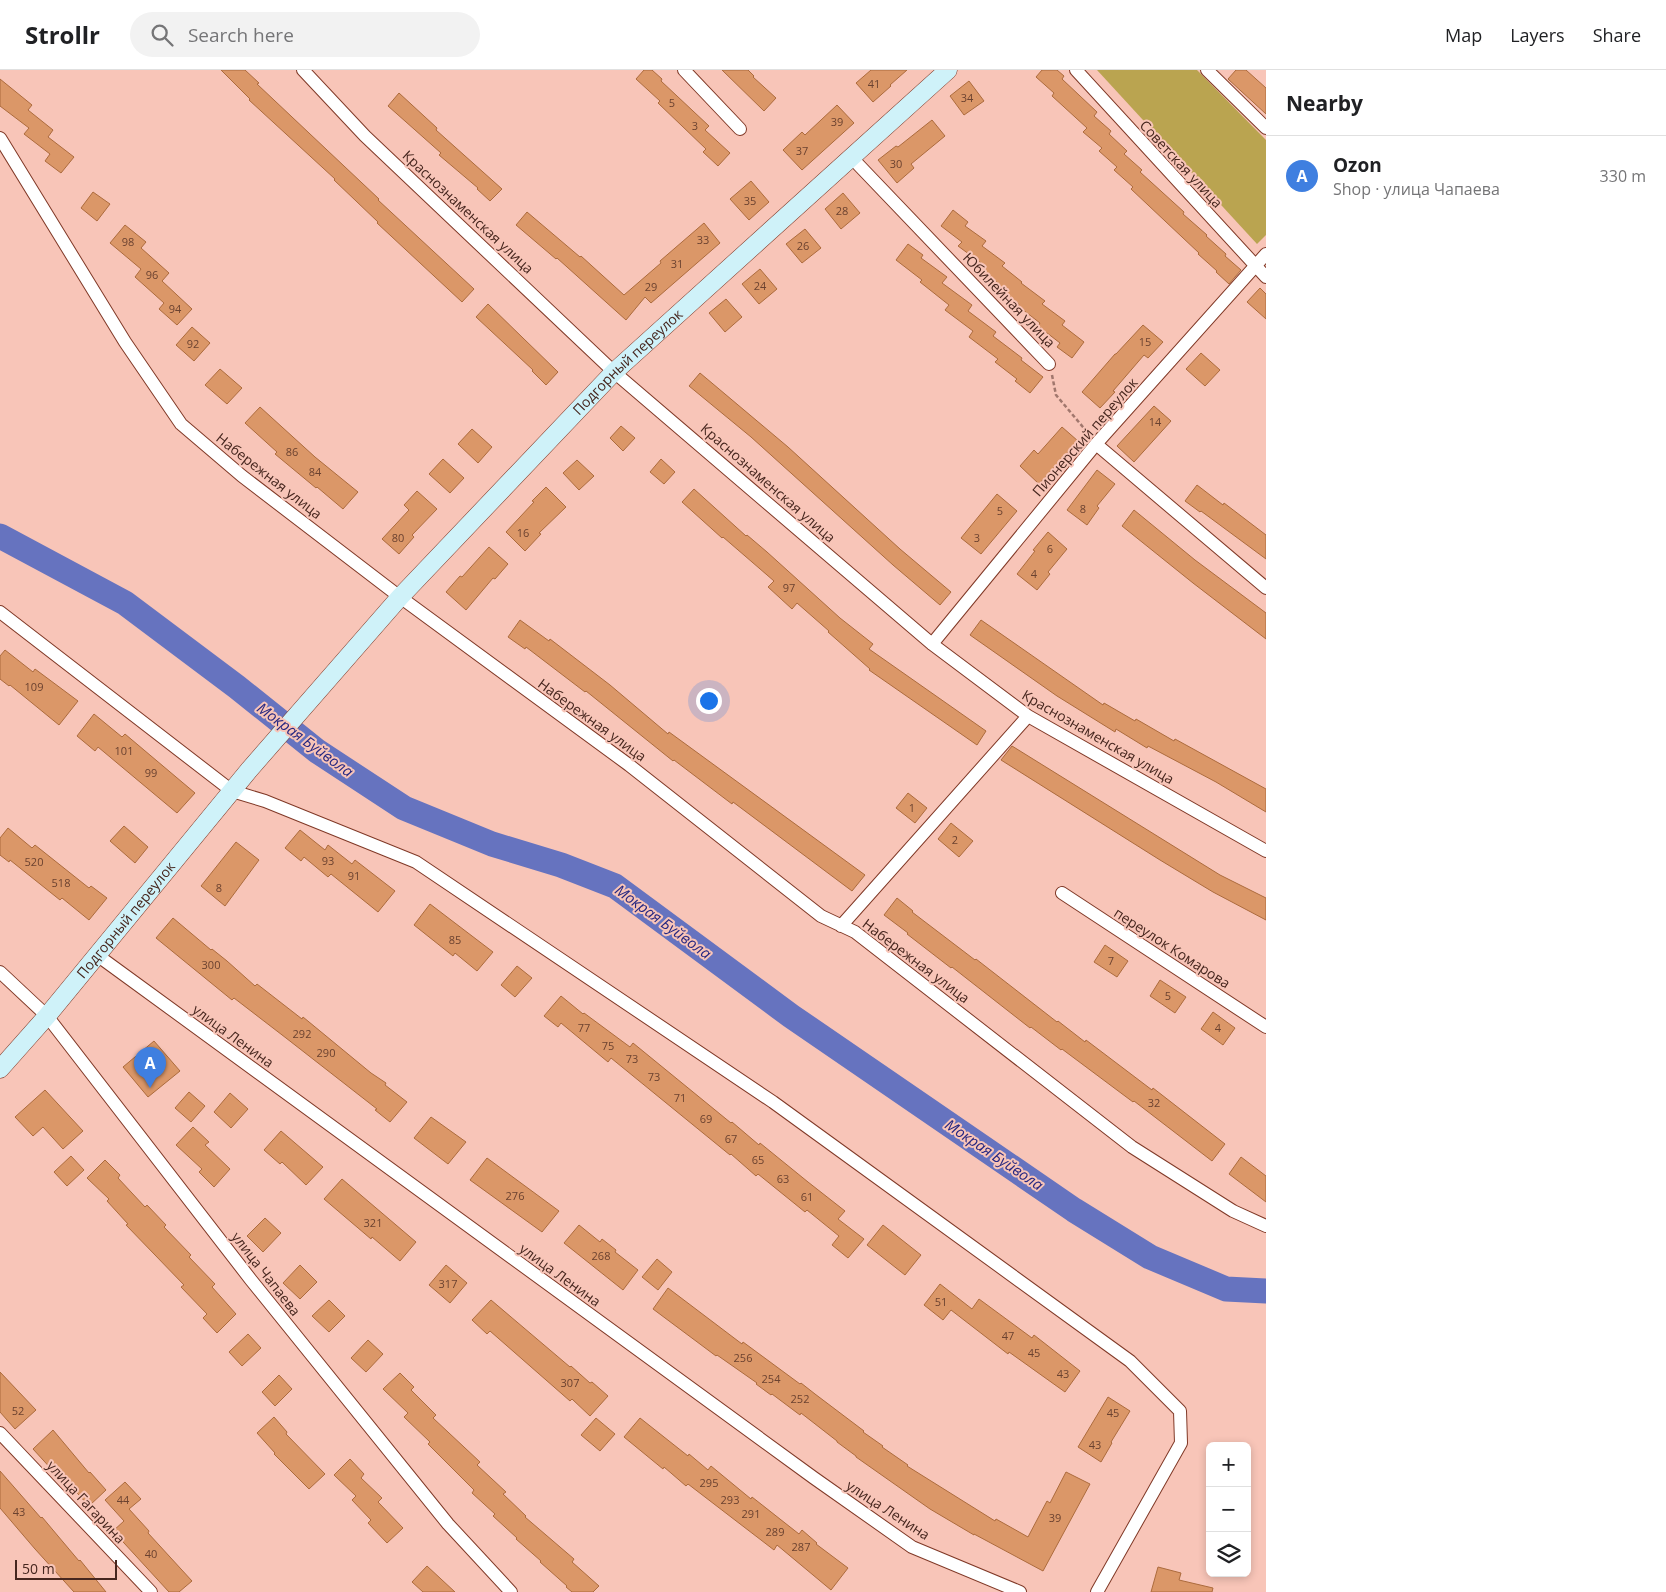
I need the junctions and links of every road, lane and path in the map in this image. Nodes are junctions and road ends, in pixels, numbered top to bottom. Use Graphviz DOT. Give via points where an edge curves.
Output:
graph roads {
  1 [pos="303,70"];
  2 [pos="684,70"];
  3 [pos="948,70"];
  4 [pos="1076,70"];
  5 [pos="1207,70"];
  6 [pos="1266,128"];
  7 [pos="740,129"];
  8 [pos="0,138"];
  9 [pos="851,157"];
  10 [pos="1266,254"];
  11 [pos="1255,266"];
  12 [pos="1266,277"];
  13 [pos="1049,364"];
  14 [pos="614,372"];
  15 [pos="1096,444"];
  16 [pos="1266,588"];
  17 [pos="400,597"];
  18 [pos="0,612"];
  19 [pos="932,644"];
  20 [pos="1028,716"];
  21 [pos="232,791"];
  22 [pos="1266,851"];
  23 [pos="1062,893"];
  24 [pos="841,926"];
  25 [pos="97,955"];
  26 [pos="0,972"];
  27 [pos="47,1016"];
  28 [pos="1266,1027"];
  29 [pos="0,1069"];
  30 [pos="1266,1226"];
  31 [pos="0,1432"];
  32 [pos="151,1592"];
  33 [pos="511,1592"];
  34 [pos="1020,1592"];
  35 [pos="1098,1592"];
  1 -- 14 [label="street, Краснознаменская улица" via="365,136"];
  2 -- 7 [label="street"];
  3 -- 9 [label="main road, Подгорный переулок"];
  4 -- 11 [label="street, Советская улица"];
  5 -- 6 [label="street"];
  8 -- 17 [label="street, Набережная улица" via="125,342 181,424 242,476"];
  9 -- 13 [label="street, Юбилейная улица"];
  9 -- 14 [label="main road, Подгорный переулок"];
  10 -- 11 [label="street, Пионерский переулок"];
  11 -- 12 [label="street, Советская улица"];
  11 -- 15 [label="street, Пионерский переулок"];
  13 -- 15 [label="path, Юбилейная улица" via="1056,395"];
  14 -- 17 [label="main road, Подгорный переулок"];
  14 -- 19 [label="street, Краснознаменская улица"];
  15 -- 16 [label="street"];
  15 -- 19 [label="street, Пионерский переулок"];
  17 -- 21 [label="main road, Подгорный переулок"];
  17 -- 24 [label="street, Набережная улица" via="629,765 821,916"];
  18 -- 21 [label="street"];
  19 -- 20 [label="street, Краснознаменская улица"];
  20 -- 22 [label="street, Краснознаменская улица"];
  20 -- 24 [label="street"];
  21 -- 25 [label="main road, Подгорный переулок"];
  21 -- 35 [label="street" via="265,801 416,862 788,1114 1130,1361 1180,1411 1181,1443"];
  23 -- 28 [label="street, переулок Комарова"];
  24 -- 30 [label="street, Набережная улица" via="855,932 1132,1147 1233,1211"];
  25 -- 27 [label="main road, Подгорный переулок"];
  25 -- 34 [label="street, улица Ленина" via="912,1547"];
  26 -- 27 [label="street, улица Чапаева"];
  27 -- 29 [label="main road, Подгорный переулок"];
  27 -- 33 [label="street, улица Чапаева" via="251,1280 448,1524"];
  31 -- 32 [label="street, улица Гагарина"];
}
